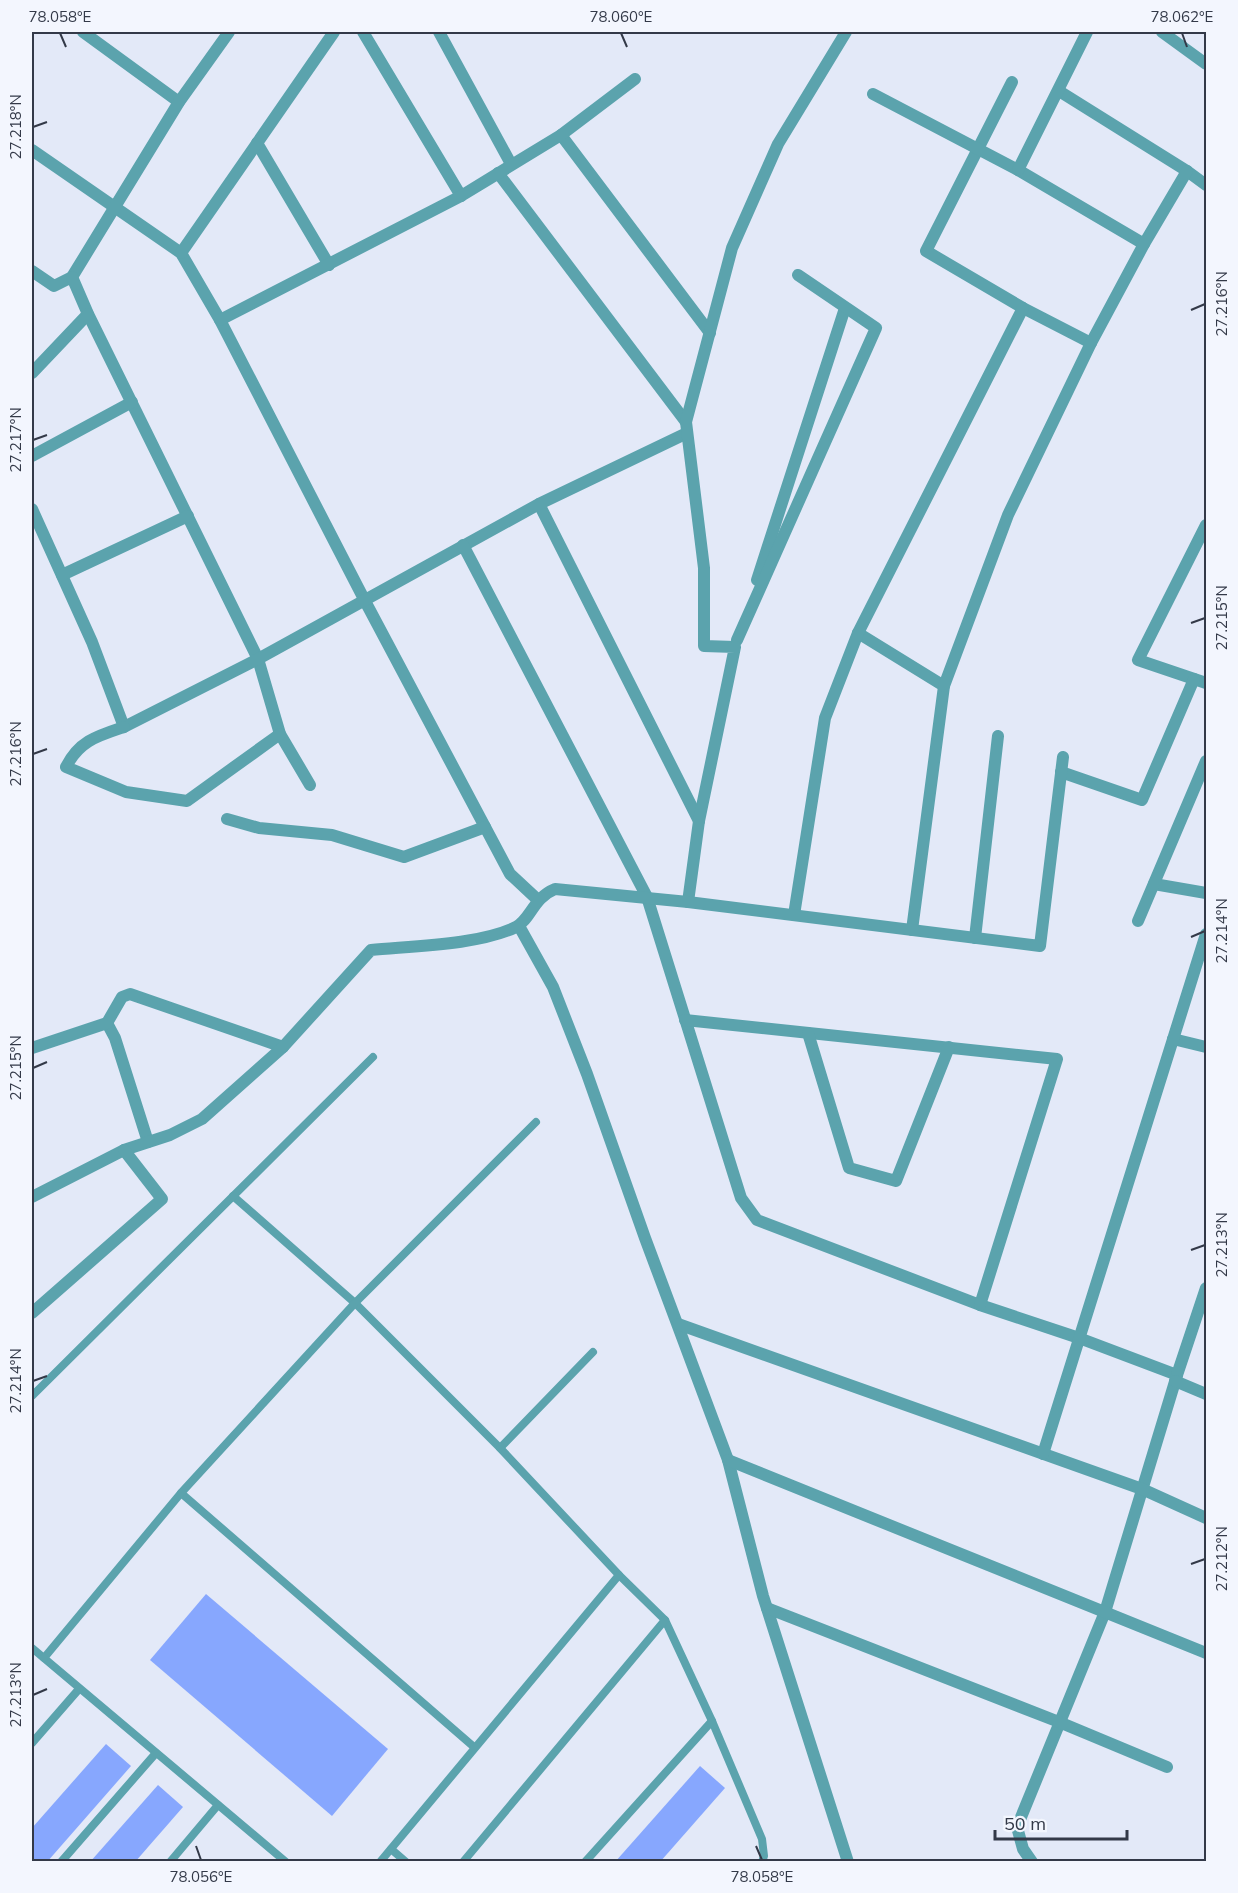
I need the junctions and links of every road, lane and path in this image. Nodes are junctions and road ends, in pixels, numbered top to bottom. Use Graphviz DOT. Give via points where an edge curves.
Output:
graph roads {
  1 [pos="83,32"];
  2 [pos="229,32"];
  3 [pos="334,32"];
  4 [pos="363,32"];
  5 [pos="439,32"];
  6 [pos="846,32"];
  7 [pos="1087,32"];
  8 [pos="1162,32"];
  9 [pos="1206,64"];
  10 [pos="635,79"];
  11 [pos="1012,82"];
  12 [pos="1059,91"];
  13 [pos="873,94"];
  14 [pos="179,102"];
  15 [pos="561,135"];
  16 [pos="257,143"];
  17 [pos="978,149"];
  18 [pos="32,150"];
  19 [pos="511,164"];
  20 [pos="1018,170"];
  21 [pos="1187,171"];
  22 [pos="498,173"];
  23 [pos="1206,185"];
  24 [pos="461,196"];
  25 [pos="115,207"];
  26 [pos="1144,244"];
  27 [pos="182,253"];
  28 [pos="329,266"];
  29 [pos="32,271"];
  30 [pos="798,275"];
  31 [pos="72,277"];
  32 [pos="845,308"];
  33 [pos="1023,308"];
  34 [pos="88,314"];
  35 [pos="220,320"];
  36 [pos="710,333"];
  37 [pos="1091,343"];
  38 [pos="32,373"];
  39 [pos="132,402"];
  40 [pos="687,428"];
  41 [pos="32,456"];
  42 [pos="539,504"];
  43 [pos="33,516"];
  44 [pos="188,516"];
  45 [pos="1206,525"];
  46 [pos="463,545"];
  47 [pos="62,576"];
  48 [pos="365,601"];
  49 [pos="858,633"];
  50 [pos="736,644"];
  51 [pos="258,659"];
  52 [pos="1200,681"];
  53 [pos="944,686"];
  54 [pos="124,727"];
  55 [pos="280,734"];
  56 [pos="998,736"];
  57 [pos="1063,757"];
  58 [pos="1206,761"];
  59 [pos="1061,772"];
  60 [pos="310,785"];
  61 [pos="227,819"];
  62 [pos="699,821"];
  63 [pos="485,827"];
  64 [pos="1154,884"];
  65 [pos="1206,894"];
  66 [pos="646,897"];
  67 [pos="538,900"];
  68 [pos="688,902"];
  69 [pos="794,915"];
  70 [pos="1138,921"];
  71 [pos="519,926"];
  72 [pos="912,930"];
  73 [pos="1206,934"];
  74 [pos="975,938"];
  75 [pos="685,1020"];
  76 [pos="107,1023"];
  77 [pos="808,1033"];
  78 [pos="1173,1039"];
  79 [pos="32,1046"];
  80 [pos="283,1047"];
  81 [pos="949,1047"];
  82 [pos="1206,1047"];
  83 [pos="373,1057"];
  84 [pos="536,1122"];
  85 [pos="148,1142"];
  86 [pos="124,1150"];
  87 [pos="233,1196"];
  88 [pos="32,1197"];
  89 [pos="1206,1288"];
  90 [pos="356,1303"];
  91 [pos="980,1305"];
  92 [pos="32,1313"];
  93 [pos="678,1324"];
  94 [pos="1079,1338"];
  95 [pos="593,1352"];
  96 [pos="1176,1378"];
  97 [pos="1206,1394"];
  98 [pos="32,1396"];
  99 [pos="500,1448"];
  100 [pos="1043,1454"];
  101 [pos="728,1460"];
  102 [pos="1142,1489"];
  103 [pos="181,1493"];
  104 [pos="1206,1518"];
  105 [pos="619,1575"];
  106 [pos="767,1608"];
  107 [pos="1105,1612"];
  108 [pos="665,1620"];
  109 [pos="32,1648"];
  110 [pos="1206,1653"];
  111 [pos="44,1658"];
  112 [pos="79,1689"];
  113 [pos="712,1721"];
  114 [pos="1059,1722"];
  115 [pos="32,1743"];
  116 [pos="474,1747"];
  117 [pos="156,1753"];
  118 [pos="1167,1767"];
  119 [pos="218,1805"];
  120 [pos="391,1849"];
  121 [pos="61,1862"];
  122 [pos="170,1862"];
  123 [pos="286,1862"];
  124 [pos="380,1862"];
  125 [pos="406,1862"];
  126 [pos="463,1862"];
  127 [pos="585,1862"];
  128 [pos="762,1862"];
  129 [pos="848,1862"];
  130 [pos="1032,1862"];
  1 -- 14 [label="street"];
  2 -- 14 [label="street"];
  3 -- 16 [label="street"];
  4 -- 24 [label="street"];
  5 -- 19 [label="street"];
  6 -- 36 [label="street" via="778,144 732,248"];
  7 -- 12 [label="street"];
  8 -- 9 [label="street"];
  10 -- 15 [label="street"];
  11 -- 17 [label="street"];
  12 -- 20 [label="street"];
  12 -- 21 [label="street"];
  13 -- 17 [label="street"];
  14 -- 25 [label="street"];
  15 -- 19 [label="street"];
  15 -- 36 [label="street"];
  16 -- 27 [label="street"];
  16 -- 28 [label="street"];
  17 -- 20 [label="street"];
  17 -- 33 [label="street" via="926,251"];
  18 -- 25 [label="street"];
  19 -- 22 [label="street"];
  20 -- 26 [label="street"];
  21 -- 23 [label="street"];
  21 -- 26 [label="street"];
  22 -- 24 [label="street"];
  22 -- 40 [label="street"];
  24 -- 28 [label="street"];
  25 -- 27 [label="street"];
  25 -- 31 [label="street"];
  26 -- 37 [label="street"];
  27 -- 35 [label="street"];
  28 -- 35 [label="street"];
  29 -- 31 [label="street" via="54,286"];
  30 -- 32 [label="street"];
  31 -- 34 [label="street"];
  32 -- 50 [label="street"];
  32 -- 50 [label="street" via="876,328"];
  33 -- 37 [label="street"];
  33 -- 49 [label="street"];
  34 -- 38 [label="street"];
  34 -- 39 [label="street"];
  35 -- 48 [label="street"];
  36 -- 40 [label="street"];
  37 -- 53 [label="street" via="1008,515"];
  39 -- 41 [label="street"];
  39 -- 44 [label="street"];
  40 -- 42 [label="street"];
  40 -- 50 [label="street" via="704,568 704,646"];
  42 -- 46 [label="street"];
  42 -- 62 [label="street"];
  43 -- 47 [label="street"];
  44 -- 47 [label="street"];
  44 -- 51 [label="street"];
  45 -- 52 [label="street" via="1138,660"];
  46 -- 48 [label="street"];
  46 -- 66 [label="street"];
  47 -- 54 [label="street"];
  48 -- 51 [label="street"];
  48 -- 63 [label="street"];
  49 -- 53 [label="street"];
  49 -- 69 [label="street" via="825,718"];
  50 -- 62 [label="street"];
  51 -- 54 [label="street"];
  51 -- 55 [label="street"];
  52 -- 59 [label="street" via="1142,800"];
  53 -- 72 [label="street"];
  54 -- 55 [label="street" via="96,736 74,752 66,767 126,792 187,801"];
  55 -- 60 [label="street"];
  56 -- 74 [label="street"];
  57 -- 59 [label="street"];
  58 -- 64 [label="street"];
  59 -- 74 [label="street" via="1040,946"];
  61 -- 63 [label="street" via="259,828 332,835 404,857"];
  62 -- 68 [label="street"];
  63 -- 67 [label="street" via="510,874"];
  64 -- 65 [label="street"];
  64 -- 70 [label="street"];
  66 -- 67 [label="street" via="555,889"];
  66 -- 68 [label="street"];
  66 -- 75 [label="street"];
  67 -- 71 [label="street"];
  68 -- 69 [label="street"];
  69 -- 72 [label="street"];
  71 -- 80 [label="street" via="486,938 371,950"];
  71 -- 93 [label="street" via="557,998"];
  72 -- 74 [label="street"];
  73 -- 78 [label="street"];
  75 -- 77 [label="street"];
  75 -- 91 [label="street" via="741,1198 757,1220"];
  76 -- 79 [label="street"];
  76 -- 80 [label="street" via="122,997 130,994"];
  76 -- 85 [label="street" via="116,1038"];
  77 -- 81 [label="street"];
  77 -- 81 [label="street" via="849,1168 896,1181"];
  78 -- 82 [label="street"];
  78 -- 94 [label="street"];
  80 -- 85 [label="street" via="202,1119"];
  81 -- 91 [label="street" via="1057,1059"];
  83 -- 87 [label="lane"];
  84 -- 90 [label="lane"];
  85 -- 86 [label="street"];
  86 -- 88 [label="street"];
  86 -- 92 [label="street" via="162,1199"];
  87 -- 90 [label="lane"];
  87 -- 98 [label="lane"];
  89 -- 96 [label="street"];
  90 -- 99 [label="lane"];
  90 -- 103 [label="lane"];
  91 -- 94 [label="street"];
  93 -- 100 [label="street"];
  93 -- 101 [label="street"];
  94 -- 96 [label="street"];
  94 -- 100 [label="street"];
  95 -- 99 [label="lane"];
  96 -- 97 [label="street"];
  96 -- 102 [label="street"];
  99 -- 105 [label="lane"];
  100 -- 102 [label="street"];
  101 -- 106 [label="street"];
  101 -- 107 [label="street"];
  102 -- 104 [label="street"];
  102 -- 107 [label="street"];
  103 -- 111 [label="lane"];
  103 -- 116 [label="lane"];
  105 -- 108 [label="lane"];
  105 -- 116 [label="lane"];
  106 -- 114 [label="street"];
  106 -- 129 [label="street"];
  107 -- 110 [label="street"];
  107 -- 114 [label="street"];
  108 -- 113 [label="lane"];
  108 -- 126 [label="lane"];
  109 -- 111 [label="lane"];
  111 -- 112 [label="lane"];
  112 -- 115 [label="lane"];
  112 -- 117 [label="lane"];
  113 -- 127 [label="lane"];
  113 -- 128 [label="lane" via="762,1839"];
  114 -- 118 [label="street"];
  114 -- 130 [label="street" via="1017,1827 1023,1849"];
  116 -- 120 [label="lane"];
  117 -- 119 [label="lane"];
  117 -- 121 [label="lane"];
  119 -- 122 [label="lane"];
  119 -- 123 [label="lane"];
  120 -- 124 [label="lane"];
  120 -- 125 [label="lane"];
}
